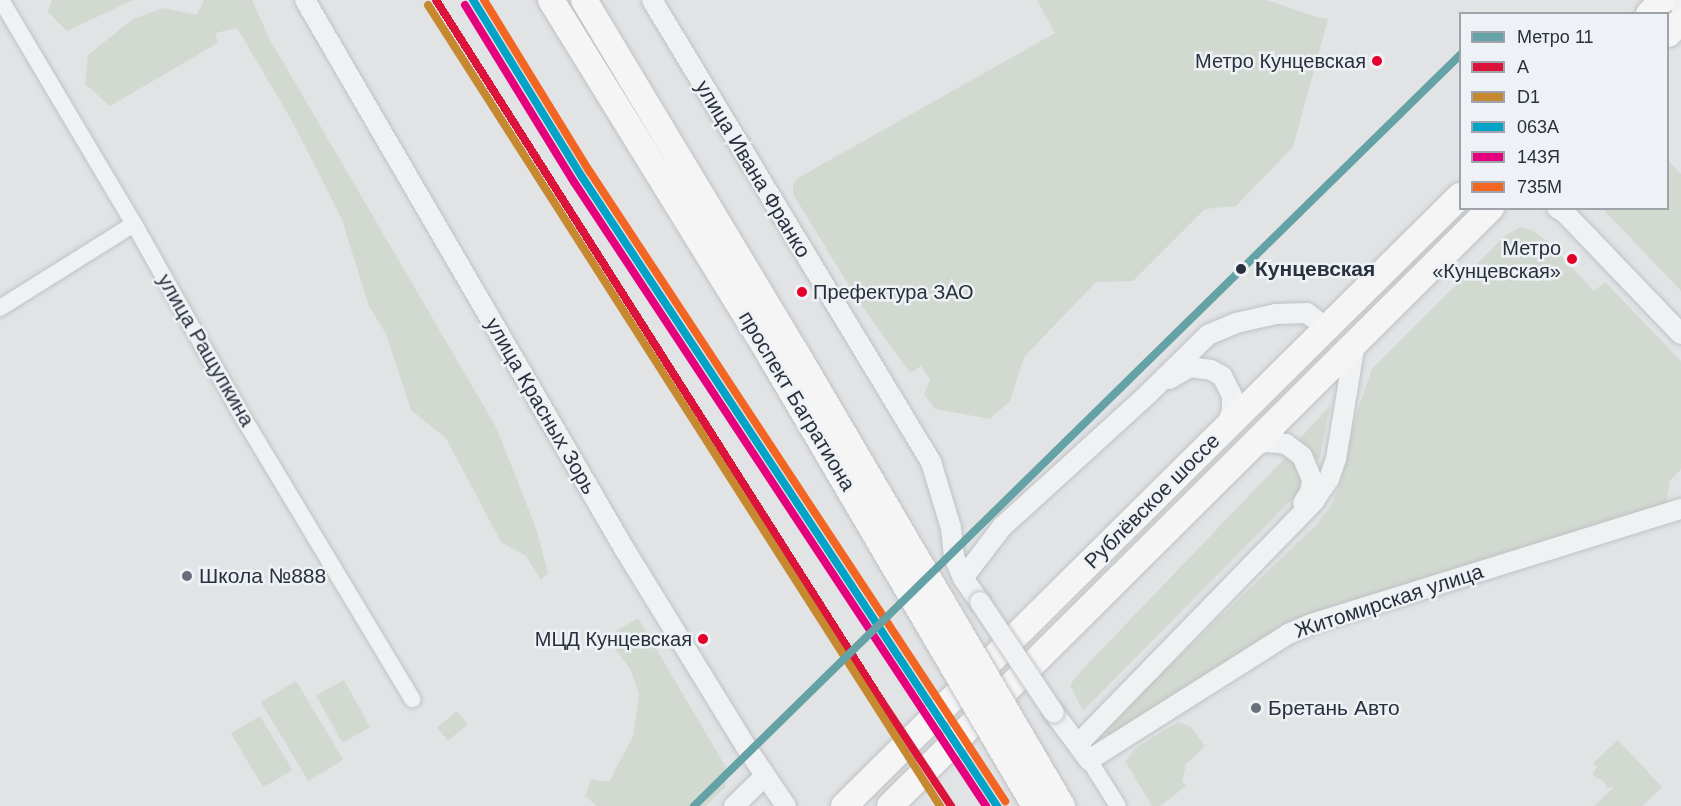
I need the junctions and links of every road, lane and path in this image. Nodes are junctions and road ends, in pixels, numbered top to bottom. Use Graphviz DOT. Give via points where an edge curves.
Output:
graph roads {
  1 [pos="1,0"];
  2 [pos="305,0"];
  3 [pos="551,0"];
  4 [pos="584,0"];
  5 [pos="652,0"];
  6 [pos="1662,0"];
  7 [pos="1676,0"];
  8 [pos="1681,6"];
  9 [pos="1651,12"];
  10 [pos="1681,21"];
  11 [pos="1669,33"];
  12 [pos="1459,198"];
  13 [pos="1489,210"];
  14 [pos="1561,210"];
  15 [pos="134,224"];
  16 [pos="0,308"];
  17 [pos="1325,327"];
  18 [pos="1681,334"];
  19 [pos="1355,343"];
  20 [pos="1147,395"];
  21 [pos="1226,428"];
  22 [pos="1245,452"];
  23 [pos="1681,509"];
  24 [pos="1294,519"];
  25 [pos="963,578"];
  26 [pos="412,699"];
  27 [pos="1078,744"];
  28 [pos="1089,760"];
  29 [pos="765,776"];
  30 [pos="784,802"];
  31 [pos="734,806"];
  32 [pos="844,806"];
  33 [pos="890,806"];
  34 [pos="1035,806"];
  35 [pos="1062,806"];
  36 [pos="1118,806"];
  1 -- 15 [label="street, улица Ращупкина"];
  2 -- 29 [label="street, улица Красных Зорь" via="625,550"];
  3 -- 34 [label="main road, проспект Багратиона, bridge" via="770,356"];
  4 -- 35 [label="main road, проспект Багратиона, bridge"];
  5 -- 25 [label="street, улица Ивана Франко" via="931,462 951,528 954,557"];
  6 -- 9 [label="main road"];
  7 -- 8 [label="street"];
  10 -- 11 [label="main road"];
  12 -- 17 [label="main road, Рублёвское шоссе"];
  13 -- 19 [label="main road, Рублёвское шоссе"];
  14 -- 18 [label="street"];
  15 -- 16 [label="street"];
  15 -- 26 [label="street, улица Ращупкина" via="244,419"];
  17 -- 20 [label="street" via="1306,313 1254,318 1221,328 1194,347"];
  17 -- 21 [label="main road, Рублёвское шоссе"];
  19 -- 22 [label="main road, Рублёвское шоссе"];
  19 -- 24 [label="street" via="1336,459 1329,479 1314,501"];
  20 -- 21 [label="street" via="1190,367 1211,370 1222,376 1232,396"];
  20 -- 25 [label="street" via="1002,526"];
  21 -- 32 [label="main road, Рублёвское шоссе"];
  22 -- 24 [label="street" via="1264,442 1286,444 1302,456 1312,480 1310,492"];
  22 -- 33 [label="main road, Рублёвское шоссе"];
  23 -- 28 [label="street, Житомирская улица" via="1311,624 1288,634"];
  24 -- 27 [label="street"];
  25 -- 27 [label="street, улица Ивана Франко, bridge"];
  27 -- 28 [label="street, улица Ивана Франко"];
  28 -- 36 [label="street"];
  29 -- 30 [label="street, улица Красных Зорь"];
  29 -- 31 [label="street"];
}
